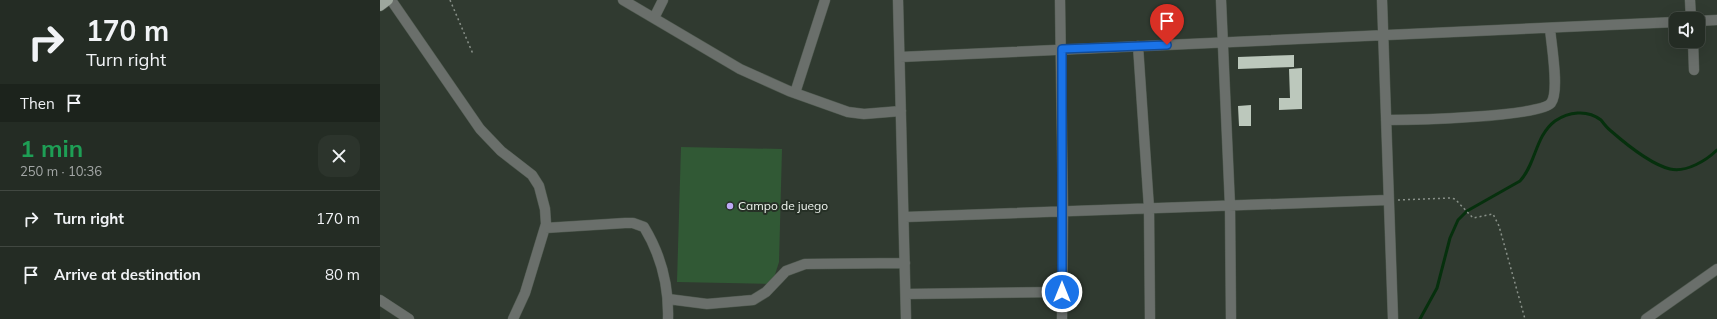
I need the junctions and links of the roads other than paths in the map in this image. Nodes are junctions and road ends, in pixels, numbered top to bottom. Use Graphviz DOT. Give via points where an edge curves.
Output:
graph roads {
  1 [pos="388,0"];
  2 [pos="391,0"];
  3 [pos="623,0"];
  4 [pos="662,0"];
  5 [pos="825,0"];
  6 [pos="898,0"];
  7 [pos="1060,0"];
  8 [pos="1222,0"];
  9 [pos="1382,0"];
  10 [pos="1690,0"];
  11 [pos="380,6"];
  12 [pos="1691,12"];
  13 [pos="654,18"];
  14 [pos="1717,20"];
  15 [pos="1705,21"];
  16 [pos="1669,22"];
  17 [pos="1550,28"];
  18 [pos="1384,35"];
  19 [pos="1223,42"];
  20 [pos="1138,46"];
  21 [pos="1693,48"];
  22 [pos="1062,49"];
  23 [pos="900,56"];
  24 [pos="1694,70"];
  25 [pos="795,93"];
  26 [pos="901,111"];
  27 [pos="1386,120"];
  28 [pos="1388,200"];
  29 [pos="1230,206"];
  30 [pos="1148,208"];
  31 [pos="1063,211"];
  32 [pos="905,217"];
  33 [pos="545,228"];
  34 [pos="905,263"];
  35 [pos="1717,269"];
  36 [pos="1062,292"];
  37 [pos="906,294"];
  38 [pos="668,299"];
  39 [pos="380,300"];
  40 [pos="408,319"];
  41 [pos="513,319"];
  42 [pos="668,319"];
  43 [pos="906,319"];
  44 [pos="1062,319"];
  45 [pos="1150,319"];
  46 [pos="1231,319"];
  47 [pos="1393,319"];
  48 [pos="1646,319"];
  1 -- 11 [label="main road"];
  2 -- 33 [label="street" via="480,129 501,151 532,175 540,186 546,209"];
  3 -- 13 [label="street"];
  4 -- 13 [label="street"];
  5 -- 25 [label="street"];
  6 -- 23 [label="street"];
  7 -- 22 [label="street"];
  8 -- 19 [label="street"];
  9 -- 18 [label="street"];
  10 -- 12 [label="street"];
  13 -- 25 [label="street" via="740,69"];
  14 -- 15 [label="street"];
  16 -- 17 [label="street"];
  17 -- 18 [label="street"];
  17 -- 27 [label="street" via="1555,90 1551,104 1546,107 1529,112"];
  18 -- 19 [label="street"];
  18 -- 27 [label="street"];
  19 -- 20 [label="street"];
  19 -- 29 [label="street"];
  20 -- 22 [label="street"];
  20 -- 30 [label="street"];
  21 -- 24 [label="street"];
  22 -- 23 [label="street"];
  22 -- 31 [label="street"];
  23 -- 26 [label="street"];
  25 -- 26 [label="street" via="848,112 864,114"];
  26 -- 32 [label="street"];
  27 -- 28 [label="street"];
  28 -- 29 [label="street"];
  28 -- 47 [label="street"];
  29 -- 30 [label="street"];
  29 -- 46 [label="street"];
  30 -- 31 [label="street"];
  30 -- 45 [label="street"];
  31 -- 32 [label="street"];
  31 -- 36 [label="street"];
  32 -- 34 [label="street"];
  33 -- 38 [label="street" via="625,223 644,227 661,262"];
  33 -- 41 [label="street" via="525,293"];
  34 -- 37 [label="street"];
  34 -- 38 [label="street" via="805,264 786,271 766,292 753,300 707,304"];
  35 -- 48 [label="street"];
  36 -- 37 [label="street"];
  36 -- 44 [label="street"];
  37 -- 43 [label="street"];
  38 -- 42 [label="street"];
  39 -- 40 [label="street"];
}
